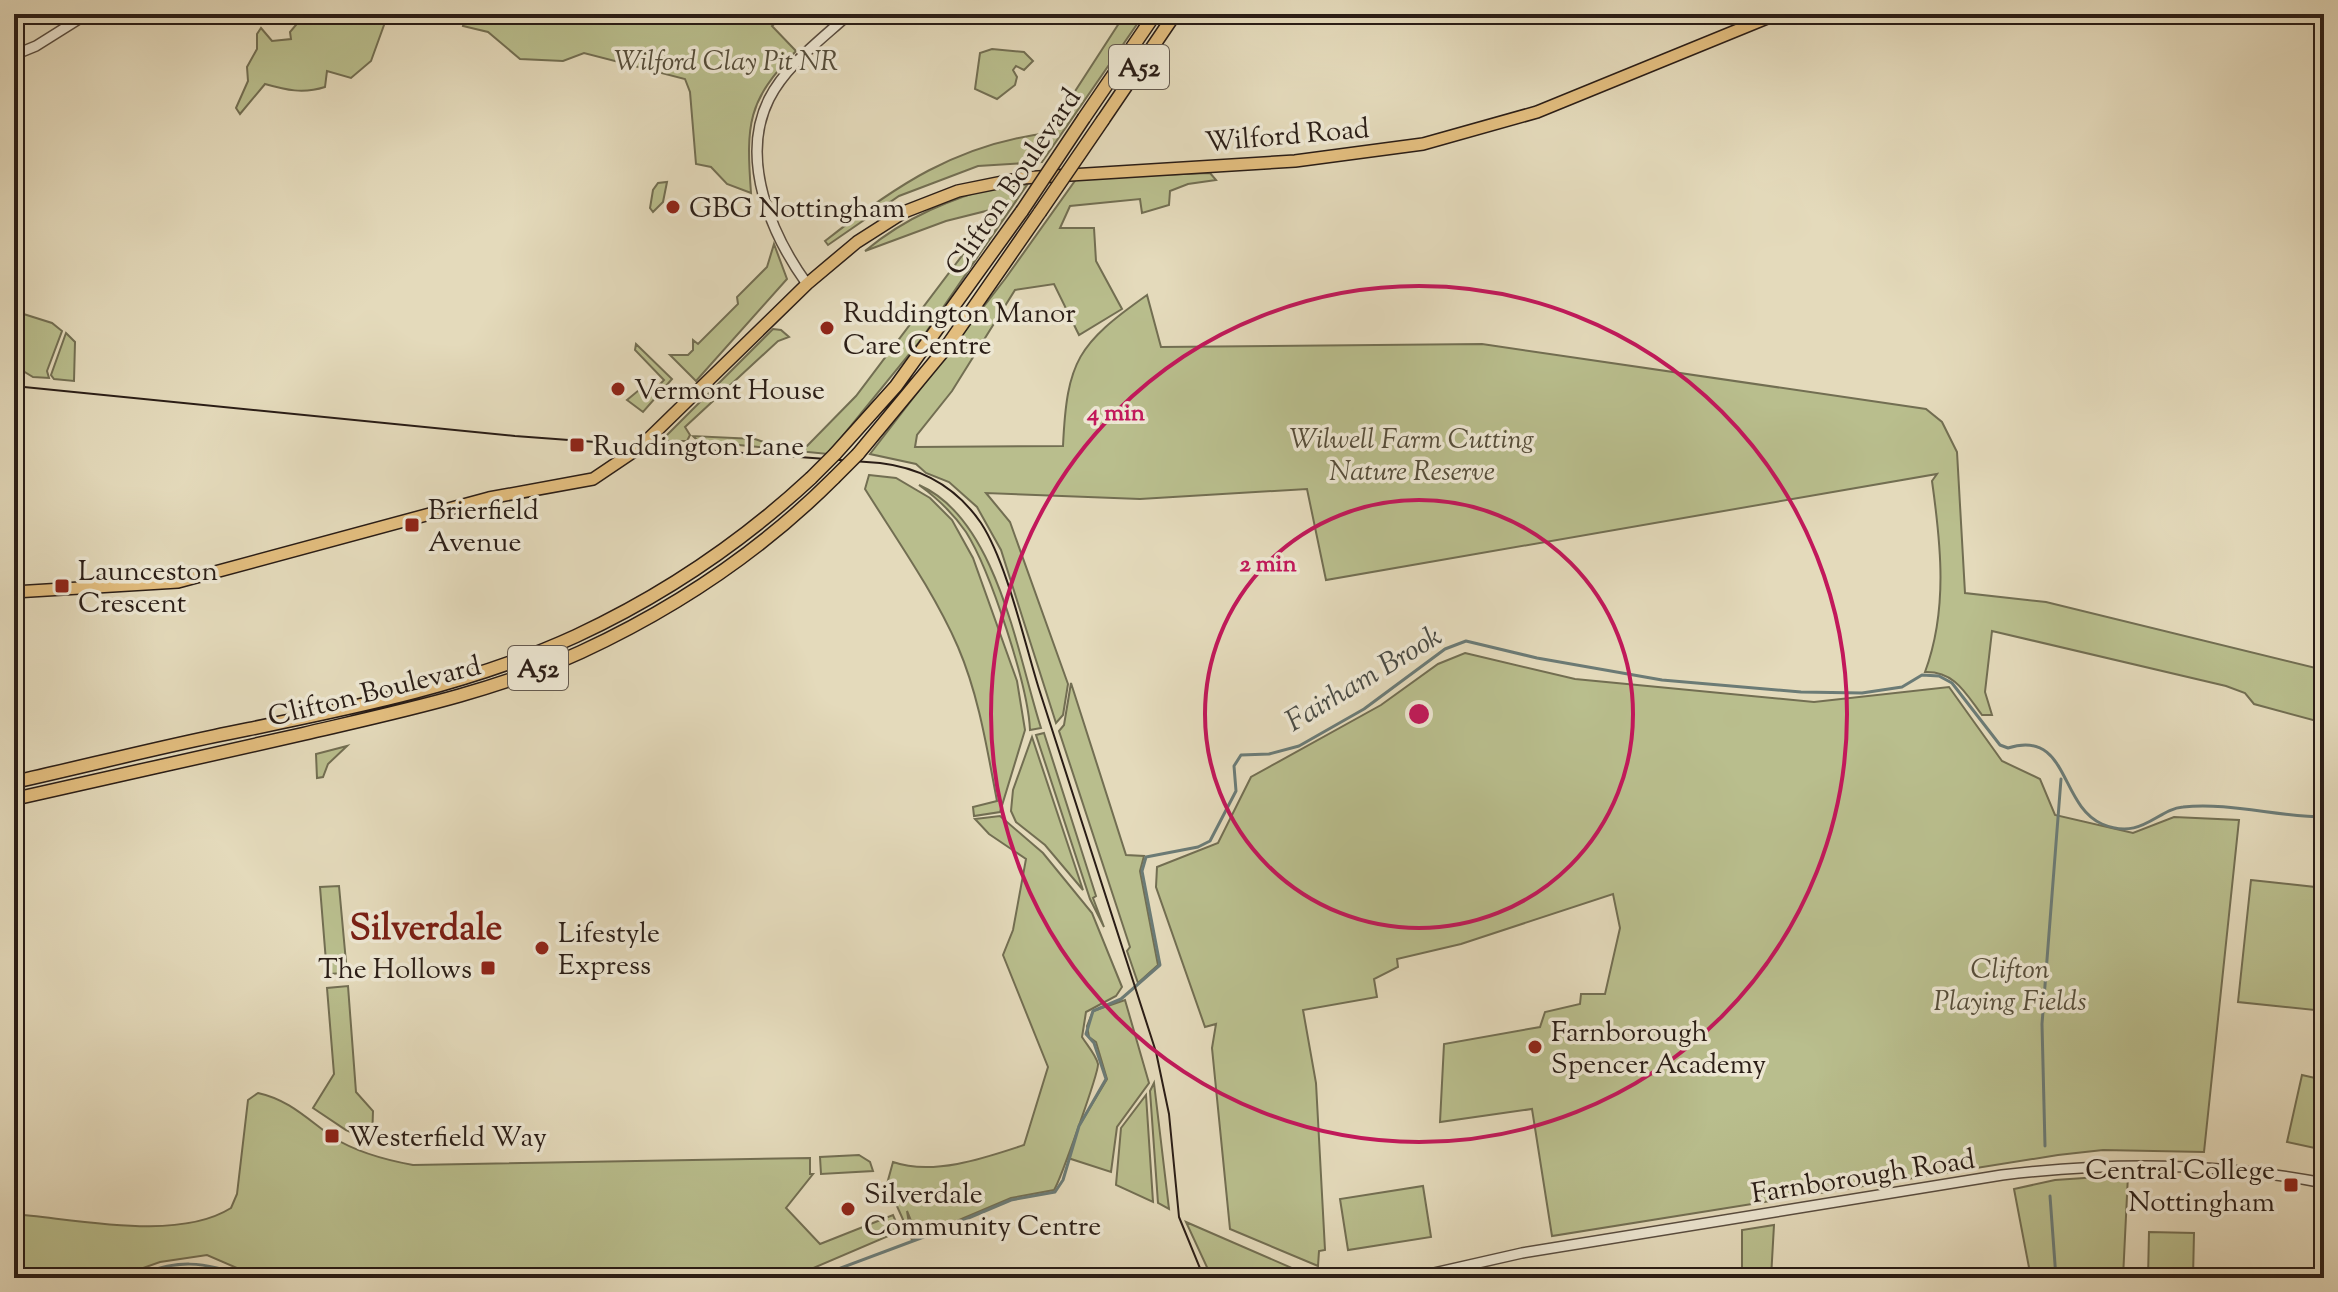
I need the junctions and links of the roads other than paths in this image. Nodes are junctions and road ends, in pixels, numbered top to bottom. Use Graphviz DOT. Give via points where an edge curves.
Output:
graph roads {
  1 [pos="87,14"];
  2 [pos="849,14"];
  3 [pos="1155,14"];
  4 [pos="1175,14"];
  5 [pos="1777,14"];
  6 [pos="14,55"];
  7 [pos="807,284"];
  8 [pos="14,592"];
  9 [pos="14,782"];
  10 [pos="14,799"];
  11 [pos="2324,1183"];
  12 [pos="1412,1278"];
  1 -- 6 [label="street"];
  2 -- 7 [label="street" via="782,79 758,137 759,169 773,223"];
  3 -- 9 [label="highway, Clifton Boulevard / A52, bridge" via="896,386 811,478 696,571 625,612 517,659 378,701"];
  4 -- 10 [label="highway, Clifton Boulevard / A52, bridge" via="945,349 834,478 765,543 700,588 580,653 478,689"];
  5 -- 7 [label="main road, Wilford Road" via="1537,112 1423,144 1295,161 1022,178 958,191 878,227"];
  7 -- 8 [label="main road" via="644,443 593,479 489,498 178,582"];
  11 -- 12 [label="street, Farnborough Road" via="2161,1163 2077,1166 1522,1253"];
}
